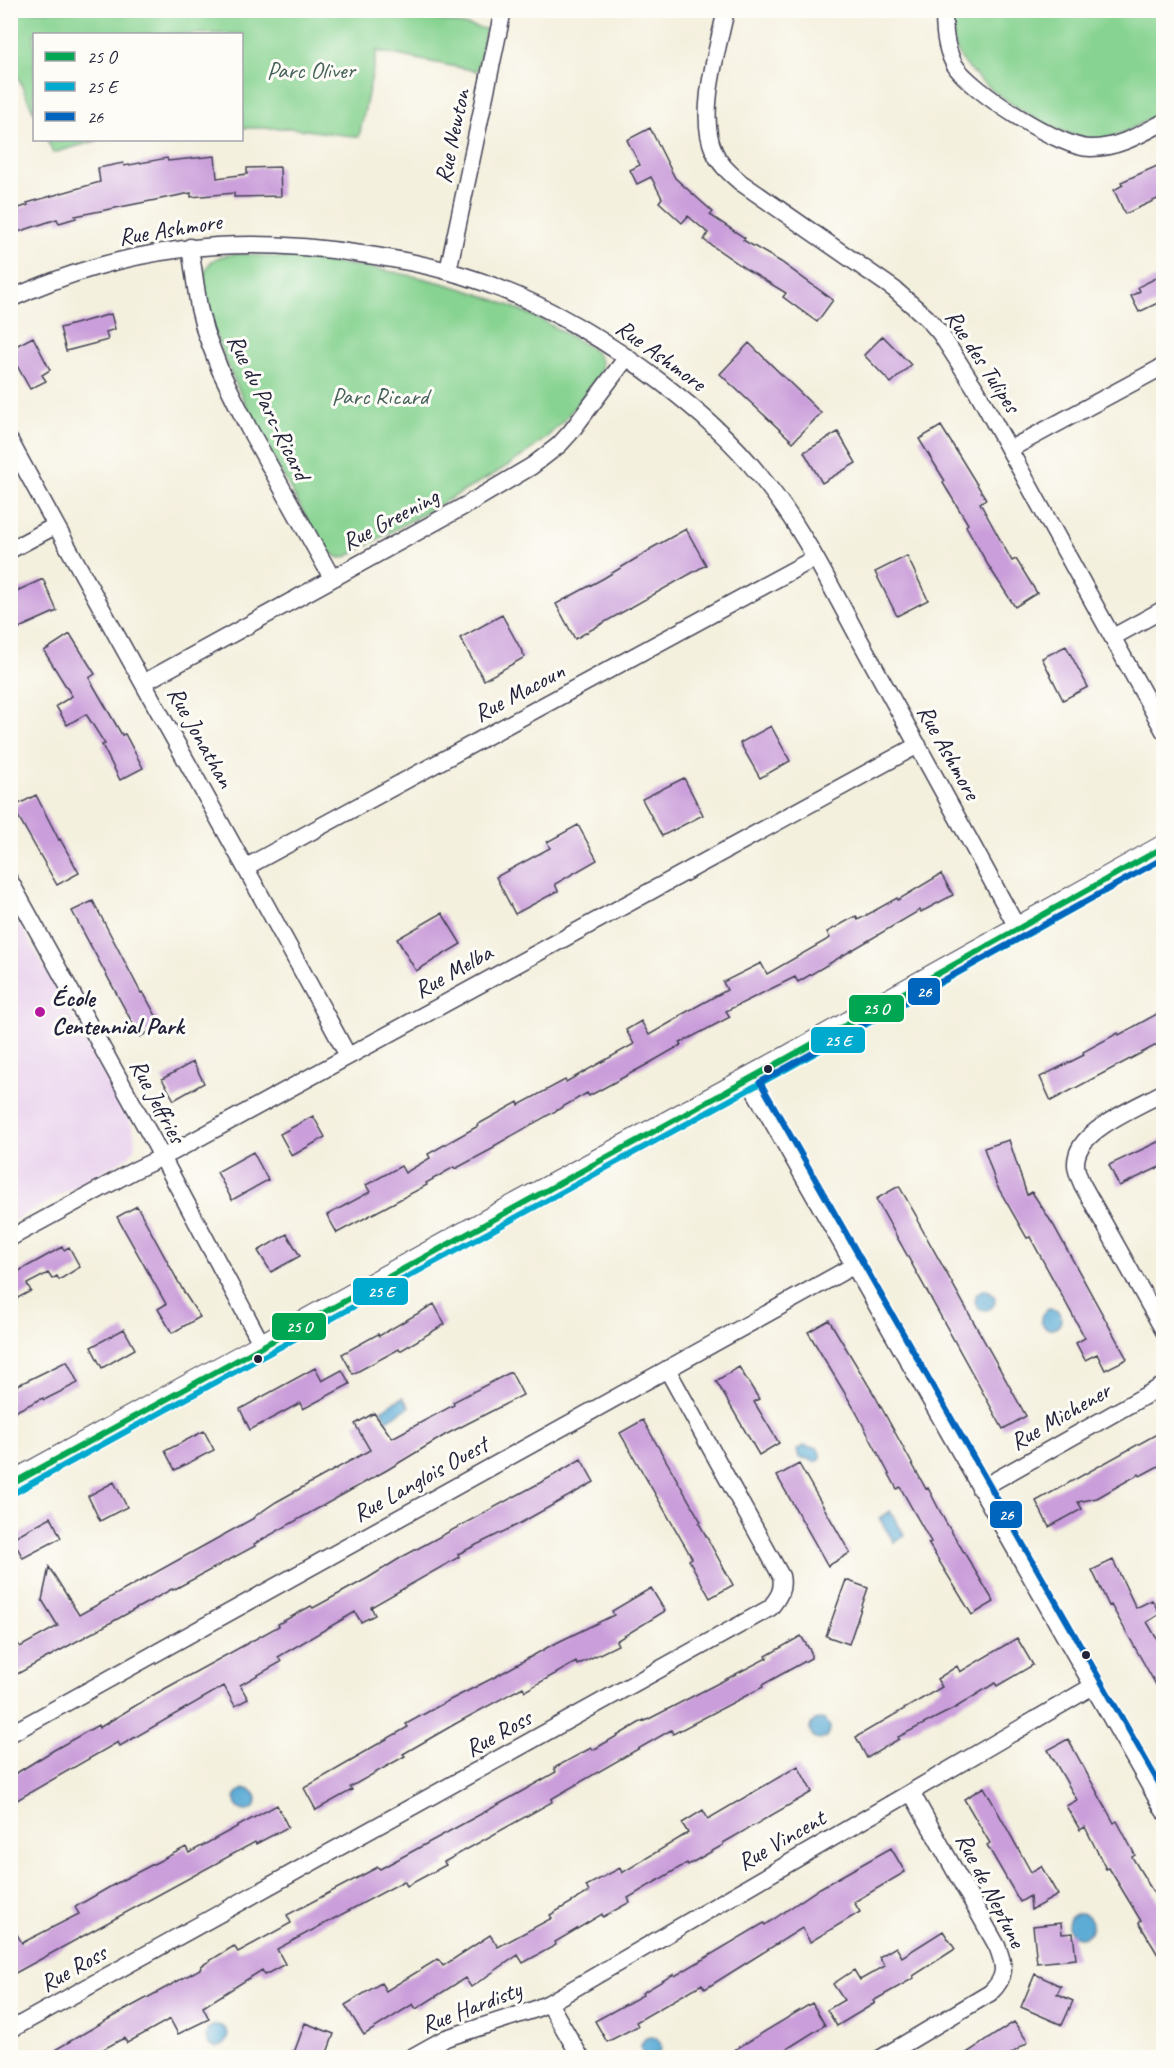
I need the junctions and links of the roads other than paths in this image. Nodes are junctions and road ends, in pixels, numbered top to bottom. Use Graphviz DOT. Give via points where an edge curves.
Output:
graph roads {
  1 [pos="503,10"];
  2 [pos="726,10"];
  3 [pos="944,10"];
  4 [pos="1164,122"];
  5 [pos="190,247"];
  6 [pos="448,271"];
  7 [pos="10,299"];
  8 [pos="627,357"];
  9 [pos="1164,366"];
  10 [pos="10,441"];
  11 [pos="1010,449"];
  12 [pos="55,526"];
  13 [pos="10,550"];
  14 [pos="815,558"];
  15 [pos="332,578"];
  16 [pos="1164,609"];
  17 [pos="1113,637"];
  18 [pos="143,683"];
  19 [pos="1164,731"];
  20 [pos="918,745"];
  21 [pos="1164,847"];
  22 [pos="246,867"];
  23 [pos="10,881"];
  24 [pos="1018,929"];
  25 [pos="348,1056"];
  26 [pos="748,1079"];
  27 [pos="1164,1092"];
  28 [pos="161,1158"];
  29 [pos="10,1238"];
  30 [pos="853,1266"];
  31 [pos="1164,1331"];
  32 [pos="262,1345"];
  33 [pos="667,1369"];
  34 [pos="1164,1385"];
  35 [pos="10,1485"];
  36 [pos="980,1489"];
  37 [pos="1093,1686"];
  38 [pos="10,1734"];
  39 [pos="911,1792"];
  40 [pos="1164,1811"];
  41 [pos="549,2003"];
  42 [pos="10,2030"];
  43 [pos="410,2058"];
  44 [pos="581,2058"];
  45 [pos="881,2058"];
  1 -- 6 [label="street, Rue Newton"];
  2 -- 11 [label="street, Rue des Tulipes" via="710,87 707,127 719,161 740,182 894,289 927,318 951,347"];
  3 -- 4 [label="street" via="949,53 959,70 988,96 1061,141 1089,149 1107,147"];
  5 -- 6 [label="street, Rue Ashmore" via="256,244 325,248"];
  5 -- 7 [label="street, Rue Ashmore" via="101,265"];
  5 -- 15 [label="street, Rue du Parc-Ricard" via="199,308 220,370"];
  6 -- 8 [label="street, Rue Ashmore" via="544,309"];
  8 -- 14 [label="street, Rue Ashmore" via="683,399 730,442 772,491"];
  8 -- 15 [label="street, Rue Greening" via="570,434 546,456 496,488"];
  9 -- 11 [label="street"];
  10 -- 12 [label="street, Rue Jonathan"];
  11 -- 17 [label="street, Rue des Tulipes"];
  12 -- 13 [label="street"];
  12 -- 18 [label="street, Rue Jonathan"];
  14 -- 20 [label="street, Rue Ashmore"];
  14 -- 22 [label="street, Rue Macoun"];
  15 -- 18 [label="street, Rue Greening"];
  16 -- 17 [label="street"];
  17 -- 19 [label="street, Rue des Tulipes"];
  18 -- 22 [label="street, Rue Jonathan"];
  20 -- 24 [label="street, Rue Ashmore"];
  20 -- 25 [label="street, Rue Melba"];
  21 -- 24 [label="street"];
  22 -- 25 [label="street, Rue Jonathan"];
  23 -- 28 [label="street, Rue Jeffries"];
  24 -- 26 [label="street"];
  25 -- 28 [label="street, Rue Melba"];
  26 -- 30 [label="street"];
  26 -- 32 [label="street"];
  27 -- 31 [label="street" via="1091,1135 1079,1150 1076,1166 1082,1184"];
  28 -- 29 [label="street, Rue Melba"];
  28 -- 32 [label="street, Rue Jeffries"];
  30 -- 33 [label="street, Rue Langlois Ouest"];
  30 -- 36 [label="street"];
  32 -- 35 [label="street"];
  33 -- 38 [label="street, Rue Langlois Ouest"];
  33 -- 42 [label="street, Rue Ross" via="781,1576 781,1592 770,1608"];
  34 -- 36 [label="street, Rue Michener"];
  36 -- 37 [label="street"];
  37 -- 39 [label="street, Rue Vincent"];
  37 -- 40 [label="street"];
  39 -- 41 [label="street, Rue Vincent"];
  39 -- 45 [label="street, Rue de Neptune" via="998,1946 1003,1968 998,1985 990,1993"];
  41 -- 43 [label="street, Rue Hardisty" via="446,2038"];
  41 -- 44 [label="street"];
}
